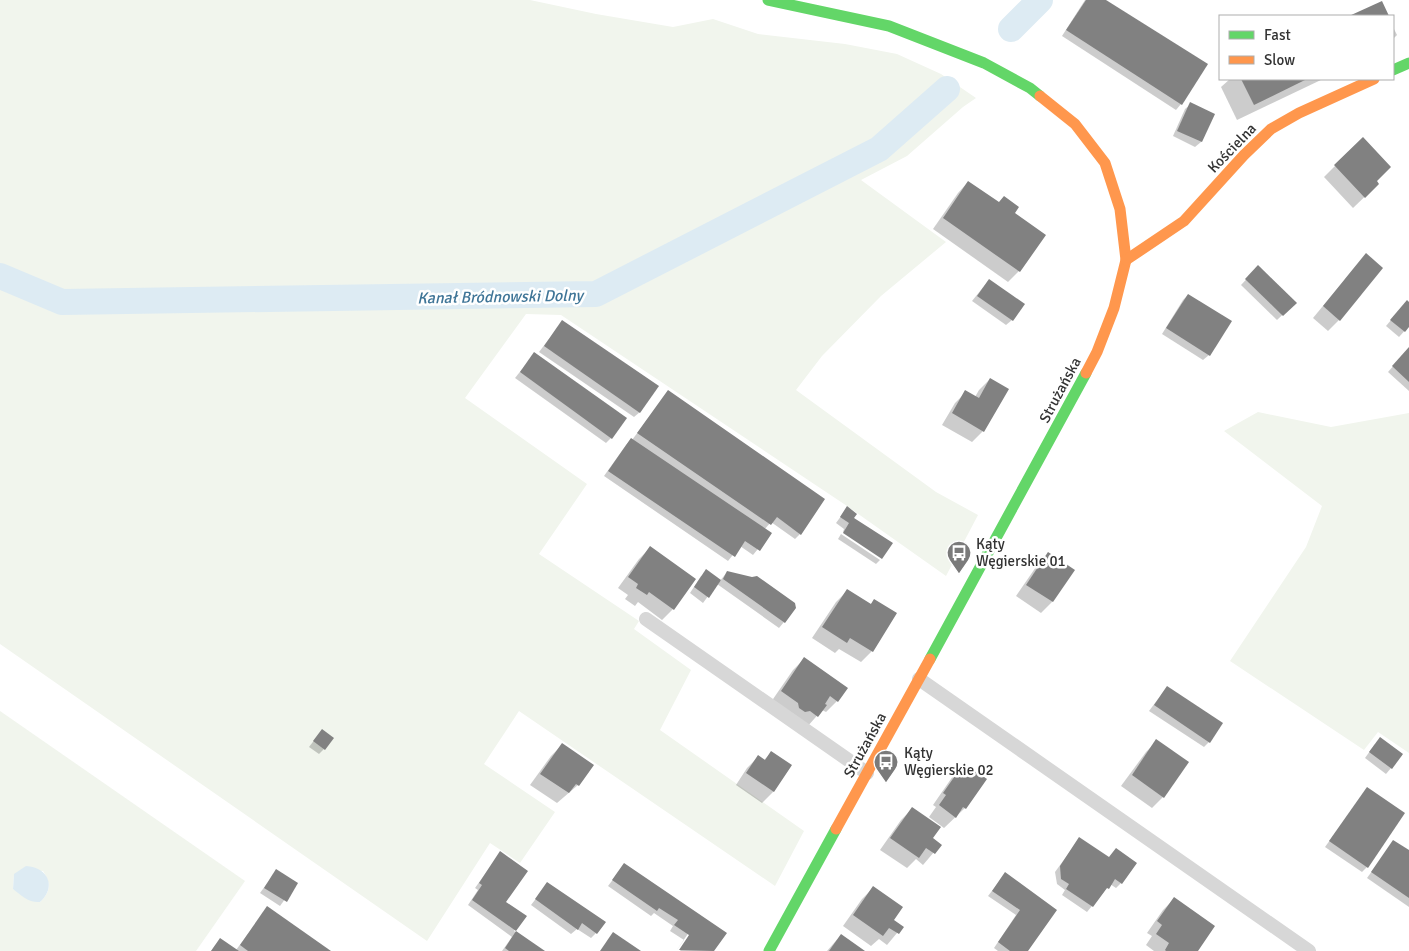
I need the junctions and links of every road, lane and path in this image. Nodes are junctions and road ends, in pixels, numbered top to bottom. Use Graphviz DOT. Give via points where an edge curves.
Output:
graph roads {
  1 [pos="768,0"];
  2 [pos="1409,63"];
  3 [pos="1394,70"];
  4 [pos="1372,80"];
  5 [pos="1126,260"];
  6 [pos="646,619"];
  7 [pos="919,679"];
  8 [pos="867,773"];
  9 [pos="769,951"];
  10 [pos="1309,951"];
  1 -- 5 [label="main road, Strużańska" via="889,26 984,62 1030,88 1075,124 1105,163 1120,209"];
  2 -- 3 [label="main road"];
  4 -- 5 [label="main road, Kościelna" via="1299,112 1271,129 1184,221"];
  5 -- 7 [label="main road, Strużańska" via="1114,308 1097,352"];
  6 -- 8 [label="lane"];
  7 -- 8 [label="main road, Strużańska"];
  7 -- 10 [label="lane"];
  8 -- 9 [label="main road, Strużańska"];
}
